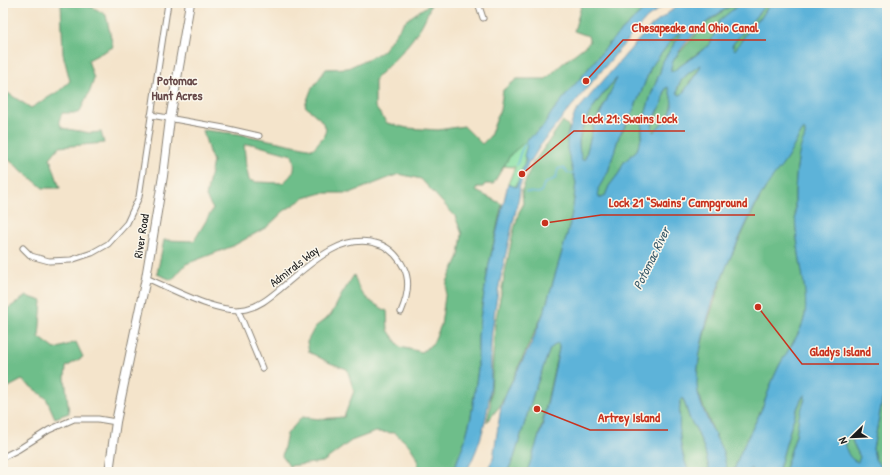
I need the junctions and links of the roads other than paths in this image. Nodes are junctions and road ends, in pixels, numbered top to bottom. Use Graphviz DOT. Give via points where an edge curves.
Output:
graph roads {
  1 [pos="168,3"];
  2 [pos="190,3"];
  3 [pos="478,3"];
  4 [pos="483,18"];
  5 [pos="152,116"];
  6 [pos="170,119"];
  7 [pos="260,136"];
  8 [pos="23,248"];
  9 [pos="146,278"];
  10 [pos="238,310"];
  11 [pos="401,312"];
  12 [pos="262,368"];
  13 [pos="116,422"];
  14 [pos="3,457"];
  15 [pos="108,472"];
  1 -- 5 [label="street"];
  2 -- 6 [label="main road, River Road"];
  3 -- 4 [label="street"];
  5 -- 6 [label="street"];
  5 -- 8 [label="street" via="139,198 127,223 108,244 71,260 49,261 31,256"];
  6 -- 7 [label="street"];
  6 -- 9 [label="main road, River Road"];
  9 -- 10 [label="street, Admirals Way" via="212,306"];
  9 -- 13 [label="main road, River Road"];
  10 -- 11 [label="street, Admirals Way" via="267,300 334,248 348,243 369,241 391,250 404,267 408,294"];
  10 -- 12 [label="street"];
  13 -- 14 [label="street" via="74,419 49,430"];
  13 -- 15 [label="main road, River Road"];
}
